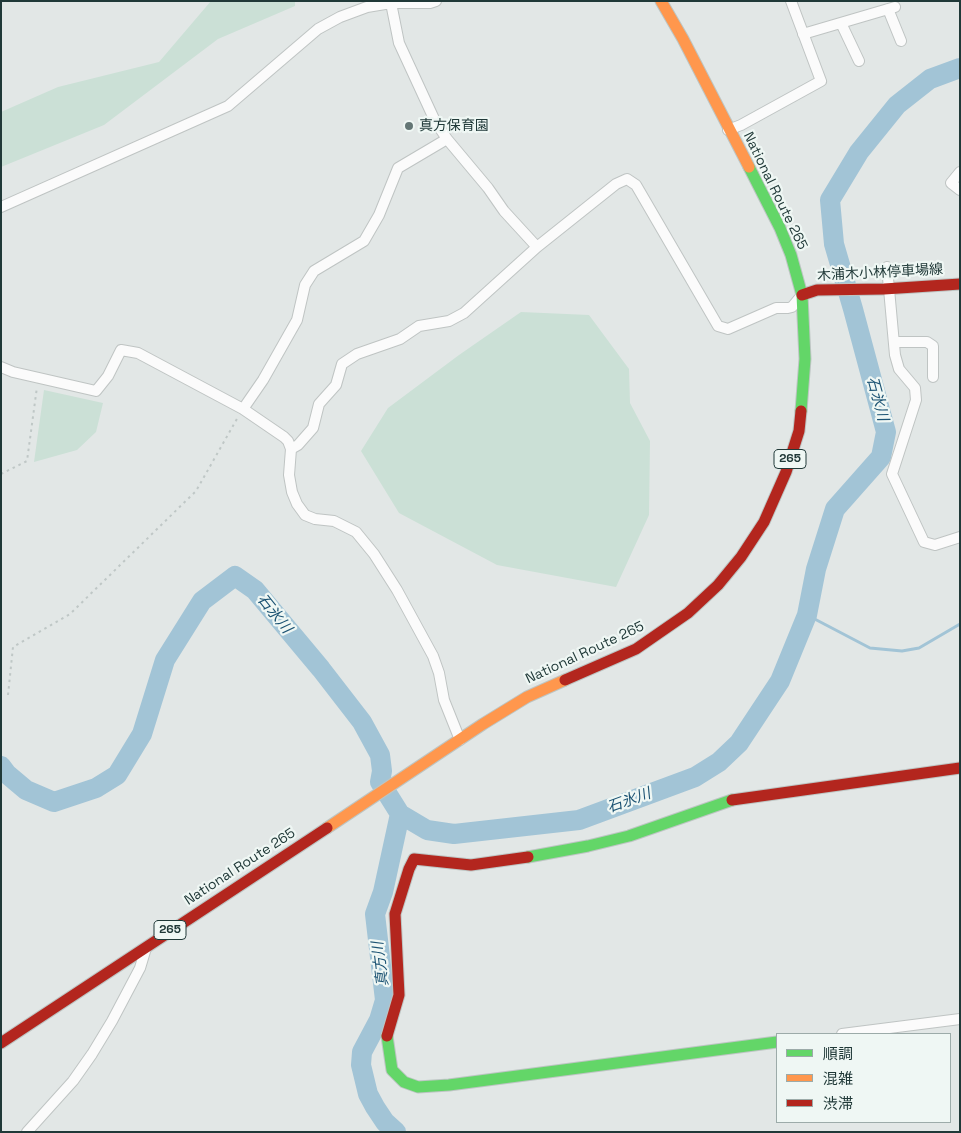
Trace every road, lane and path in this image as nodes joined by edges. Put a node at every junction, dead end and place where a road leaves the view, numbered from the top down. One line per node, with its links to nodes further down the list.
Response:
1 (436, 1): 4 (street)
2 (661, 1): 9 (main road, National Route 265 / 265)
3 (791, 1): 6 (street)
4 (391, 4): 10 (street); 13 (street)
5 (842, 23): 6 (street); 7 (street); 8 (street)
6 (803, 34): 9 (street)
7 (901, 41)
8 (859, 61)
9 (728, 130): 18 (main road, National Route 265 / 265)
10 (447, 139): 14 (street); 23 (street)
11 (960, 172): 12 (street)
12 (960, 190)
13 (1, 207)
14 (537, 247): 18 (street); 24 (street)
15 (887, 267): 17 (street)
16 (960, 284): 17 (main road, 木浦木小林停車場線)
17 (887, 289): 18 (main road, 木浦木小林停車場線); 19 (street)
18 (802, 295): 28 (main road, National Route 265 / 265)
19 (894, 342): 22 (street); 26 (street)
20 (1, 367): 21 (street)
21 (39, 378): 23 (street); 25 (path)
22 (933, 378)
23 (243, 409): 24 (street); 27 (path)
24 (291, 449): 28 (street)
25 (1, 474)
26 (960, 537)
27 (8, 695)
28 (460, 740): 30 (main road, National Route 265 / 265)
29 (960, 768): 33 (main road)
30 (146, 946): 34 (main road, National Route 265 / 265); 35 (street)
31 (960, 1019): 32 (street)
32 (850, 1033)
33 (776, 1042)
34 (1, 1043)
35 (27, 1132)

